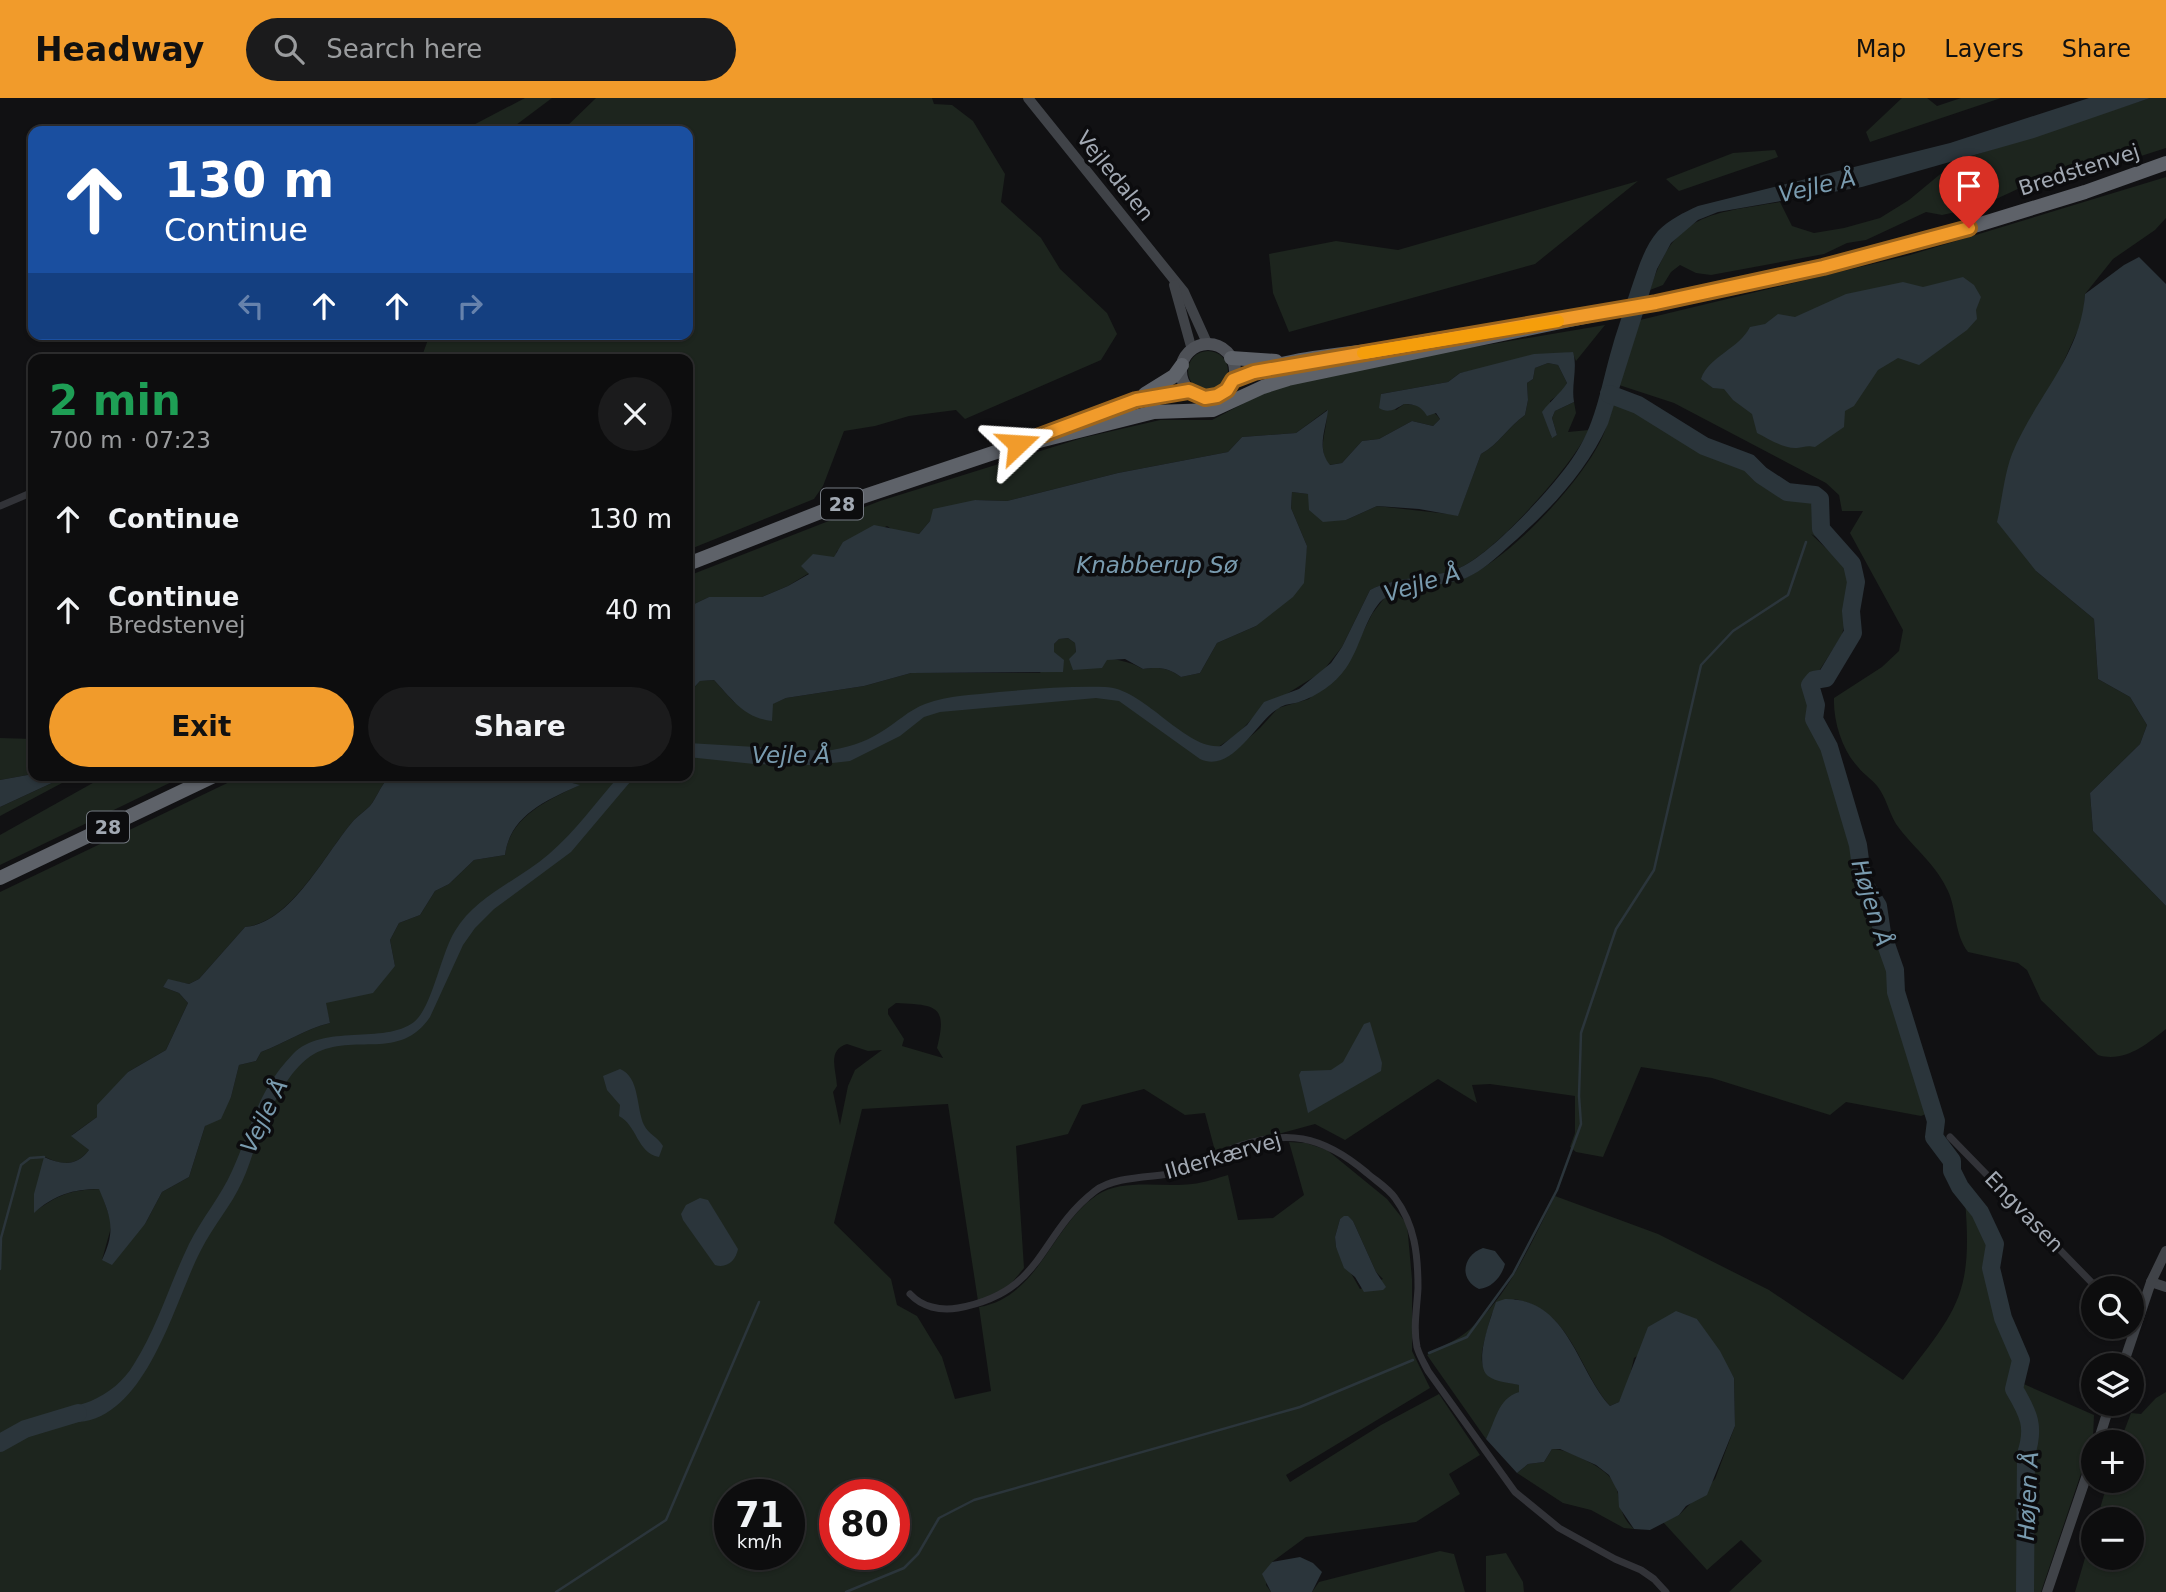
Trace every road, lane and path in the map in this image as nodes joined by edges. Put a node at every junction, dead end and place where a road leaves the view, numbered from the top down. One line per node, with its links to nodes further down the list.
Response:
1 (1028, 98): 3 (street, Vejledalen)
2 (2166, 163): 4 (highway, Bredstenvej / 28)
3 (1172, 279): 5 (street, Vejledalen); 6 (street, Vejledalen)
4 (1597, 314): 8 (highway, Bredstenvej / 28); 13 (highway, Bredstenvej / 28)
5 (1208, 345): 6 (main road); 7 (main road, 28)
6 (1192, 350): 9 (main road, 28)
7 (1231, 358): 8 (highway, Bredstenvej / 28); 10 (main road)
8 (1298, 362): 10 (highway, Bredstenvej / 28)
9 (1182, 365): 11 (main road); 12 (highway, Bredstenvej / 28)
10 (1233, 380): 11 (main road, 28)
11 (1189, 391): 12 (highway, Bredstenvej / 28)
12 (1136, 400): 13 (highway, Bredstenvej / 28)
13 (999, 451): 16 (highway, Bredstenvej / 28)
14 (28, 494): 15 (street)
15 (0, 506)
16 (693, 562)
17 (203, 781): 18 (highway, 28)
18 (0, 878)
19 (1950, 1137): 21 (street, Engvasen)
20 (2166, 1251): 22 (street)
21 (2085, 1276)
22 (2151, 1282): 23 (street); 25 (street)
23 (2166, 1287)
24 (910, 1294): 27 (street, Ilderkærvej)
25 (2144, 1298)
26 (2081, 1493): 28 (street)
27 (1666, 1592)
28 (2048, 1592)

